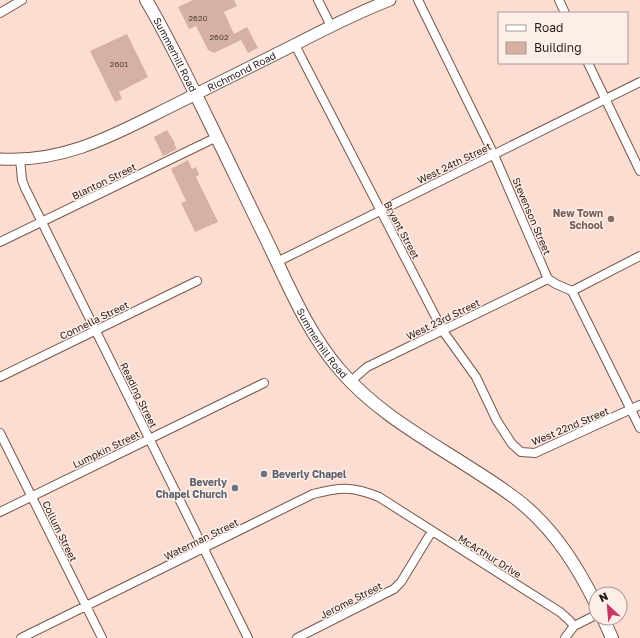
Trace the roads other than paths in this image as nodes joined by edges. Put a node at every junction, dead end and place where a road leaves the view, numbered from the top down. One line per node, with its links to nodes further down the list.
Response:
1 (22, 0): 8 (street)
2 (146, 0): 13 (main road, Summerhill Road)
3 (318, 0): 9 (street)
4 (390, 0): 9 (street, Richmond Road)
5 (418, 0): 16 (street, Stevenson Street)
6 (559, 0): 7 (street)
7 (565, 12)
8 (0, 13)
9 (331, 26): 10 (street, Richmond Road)
10 (295, 45): 13 (street, Richmond Road); 20 (street, Bryant Street)
11 (588, 64): 14 (street)
12 (640, 82): 14 (street, West 24th Street)
13 (196, 94): 15 (main road, Summerhill Road); 18 (street, Richmond Road)
14 (605, 100): 16 (street, West 24th Street); 19 (street)
15 (217, 137): 21 (street, Blanton Street); 24 (main road, Summerhill Road)
16 (494, 154): 20 (street, West 24th Street); 25 (street, Stevenson Street)
17 (0, 158): 18 (street, Richmond Road)
18 (20, 159): 21 (street, Reading Street)
19 (640, 171)
20 (380, 211): 24 (street, West 24th Street); 29 (street, Bryant Street)
21 (41, 222): 22 (street, Blanton Street); 28 (street, Reading Street)
22 (0, 242)
23 (640, 256): 27 (street)
24 (278, 262): 31 (main road, Summerhill Road)
25 (548, 279): 27 (street); 29 (street, West 23rd Street)
26 (197, 280): 28 (street, Connella Street)
27 (572, 291): 34 (street)
28 (96, 330): 30 (street, Connella Street); 38 (street, Reading Street)
29 (443, 331): 31 (street, West 23rd Street); 35 (street, Bryant Street)
30 (0, 377)
31 (350, 382): 44 (main road, Summerhill Road)
32 (264, 383): 38 (street, Lumpkin Street)
33 (640, 406): 34 (street, West 22nd Street)
34 (631, 410): 35 (street, West 22nd Street); 36 (street)
35 (497, 421)
36 (640, 428)
37 (0, 433): 39 (street, Collum Street)
38 (150, 439): 39 (street, Lumpkin Street); 43 (street, Reading Street)
39 (32, 497): 41 (street, Lumpkin Street); 45 (street, Collum Street)
40 (394, 506): 42 (street, McArthur Drive); 43 (street, Waterman Street)
41 (0, 512)
42 (432, 531): 47 (street, McArthur Drive); 52 (street, Jerome Street)
43 (203, 549): 45 (street, Waterman Street); 51 (street, Reading Street)
44 (588, 588)
45 (86, 605): 49 (street, Waterman Street); 50 (street, Collum Street)
46 (588, 619): 47 (street)
47 (574, 626): 53 (street)
48 (607, 626): 54 (main road)
49 (21, 638)
50 (102, 638)
51 (248, 638)
52 (297, 638)
53 (565, 638)
54 (612, 638)

